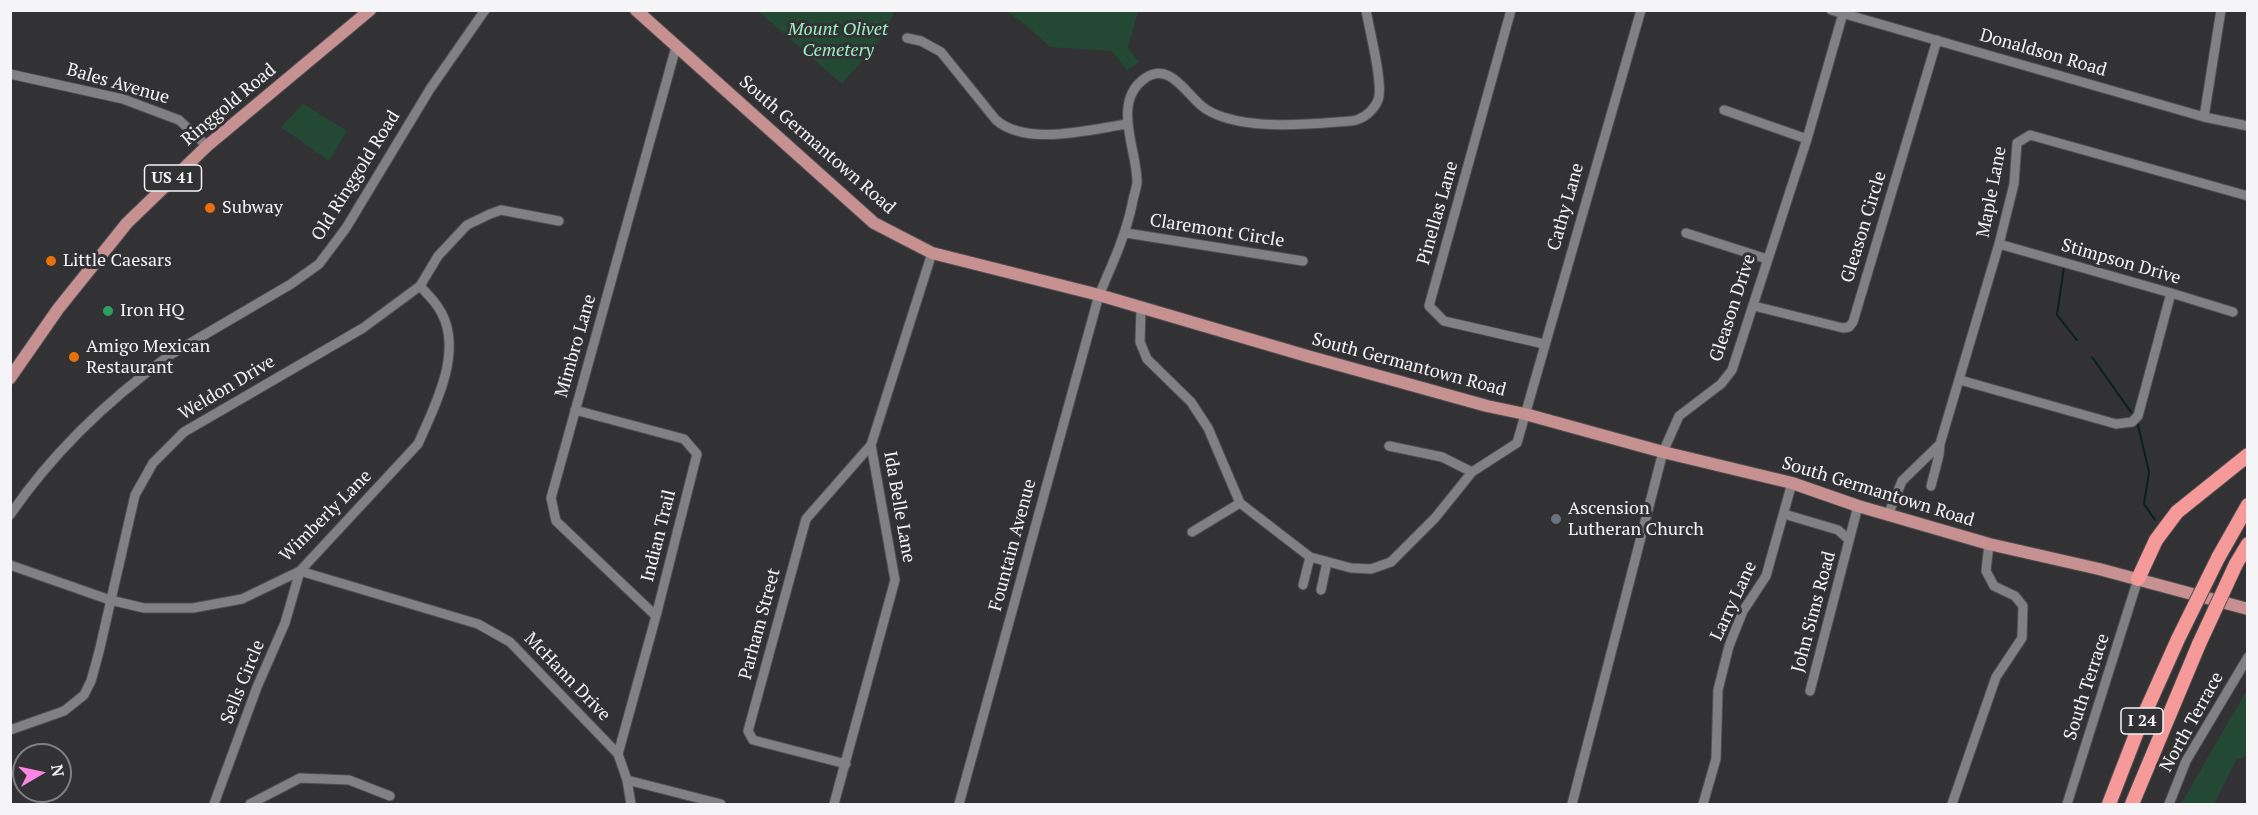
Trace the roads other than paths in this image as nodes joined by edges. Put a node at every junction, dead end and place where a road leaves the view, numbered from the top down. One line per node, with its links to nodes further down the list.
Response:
1 (370, 10): 19 (main road, Ringgold Road / US 41)
2 (485, 10): 51 (street, Old Ringgold Road)
3 (636, 10): 12 (main road, South Germantown Road)
4 (1365, 10): 16 (street)
5 (1511, 10): 34 (street, Pinellas Lane)
6 (1641, 10): 34 (street, Cathy Lane)
7 (1831, 10): 9 (street, Donaldson Road)
8 (2221, 10): 15 (street)
9 (1844, 12): 11 (street, Donaldson Road); 18 (street, Gleason Drive)
10 (908, 38): 16 (street)
11 (1937, 40): 15 (street, Donaldson Road); 31 (street, Gleason Circle)
12 (676, 46): 25 (main road, South Germantown Road); 37 (street, Mimbro Lane)
13 (10, 74): 19 (street, Bales Avenue)
14 (1724, 110): 18 (street)
15 (2204, 117): 17 (street, Donaldson Road)
16 (1127, 124): 22 (street, Fountain Avenue)
17 (2247, 126)
18 (1807, 138): 26 (street, Gleason Drive)
19 (207, 146): 35 (main road, Ringgold Road / US 41)
20 (2247, 196): 24 (street, Maple Lane)
21 (560, 221): 28 (street, Weldon Drive)
22 (1126, 233): 27 (street, Claremont Circle); 30 (street, Fountain Avenue)
23 (1686, 233): 26 (street)
24 (1999, 244): 29 (street, Stimpson Drive); 36 (street, Maple Lane)
25 (932, 253): 30 (main road, South Germantown Road); 40 (street, Ida Belle Lane)
26 (1767, 259): 31 (street, Gleason Drive)
27 (1303, 261)
28 (420, 286): 60 (street, Wimberly Lane); 64 (street, Weldon Drive)
29 (2171, 293): 33 (street, Stimpson Drive); 36 (street)
30 (1099, 295): 32 (main road, South Germantown Road); 79 (street, Fountain Avenue)
31 (1754, 306): 42 (street, Gleason Drive)
32 (1141, 307): 38 (main road, South Germantown Road); 47 (street)
33 (2233, 312)
34 (1544, 344): 38 (street, Cathy Lane)
35 (10, 378)
36 (1960, 380): 39 (street, Maple Lane)
37 (575, 410): 66 (street, Mimbro Lane); 66 (street, Indian Trail)
38 (1525, 414): 42 (main road, South Germantown Road); 44 (street, Cathy Lane)
39 (1940, 444): 46 (street, Maple Lane); 52 (street, Maple Lane)
40 (871, 445): 71 (street, Ida Belle Lane); 71 (street, Parham Street)
41 (1389, 446): 44 (street)
42 (1663, 452): 45 (main road, South Germantown Road); 80 (street, Gleason Drive)
43 (2247, 455): 61 (highway)
44 (1472, 472): 58 (street, Cathy Lane)
45 (1792, 483): 49 (main road, South Germantown Road); 50 (street, Larry Lane)
46 (1931, 486)
47 (1240, 503): 53 (street); 57 (street)
48 (2247, 505): 84 (highway, I 24, bridge)
49 (1858, 506): 52 (main road, South Germantown Road); 54 (street, John Sims Road)
50 (1784, 513): 54 (street, John Sims Road); 81 (street, Larry Lane)
51 (10, 515)
52 (1888, 515): 55 (main road, South Germantown Road)
53 (1192, 532)
54 (1850, 540): 68 (street, John Sims Road)
55 (1989, 544): 61 (main road, South Germantown Road); 82 (street)
56 (2247, 544): 85 (highway, I 24, bridge)
57 (1310, 557): 58 (street, Cathy Lane); 62 (street)
58 (1327, 562): 63 (street)
59 (10, 565): 64 (street, Wimberly Lane)
60 (300, 572): 64 (street, Wimberly Lane); 70 (street, McHann Drive); 74 (street, Sells Circle)
61 (2138, 579): 65 (main road, South Germantown Road); 83 (street, South Terrace)
62 (1303, 585)
63 (1321, 590)
64 (110, 600): 69 (street, Weldon Drive)
65 (2247, 609)
66 (656, 616): 70 (street, Indian Trail)
67 (2247, 657): 86 (street, North Terrace)
68 (1810, 691)
69 (10, 730)
70 (618, 754): 72 (street, McHann Drive)
71 (846, 764): 78 (street, Ida Belle Lane)
72 (627, 780): 76 (street); 77 (street)
73 (390, 795): 75 (street)
74 (214, 804)
75 (250, 804)
76 (631, 804)
77 (721, 804)
78 (834, 804)
79 (959, 804)
80 (1572, 804)
81 (1703, 804)
82 (1952, 804)
83 (2067, 804)
84 (2109, 804)
85 (2132, 804)
86 (2169, 804)

